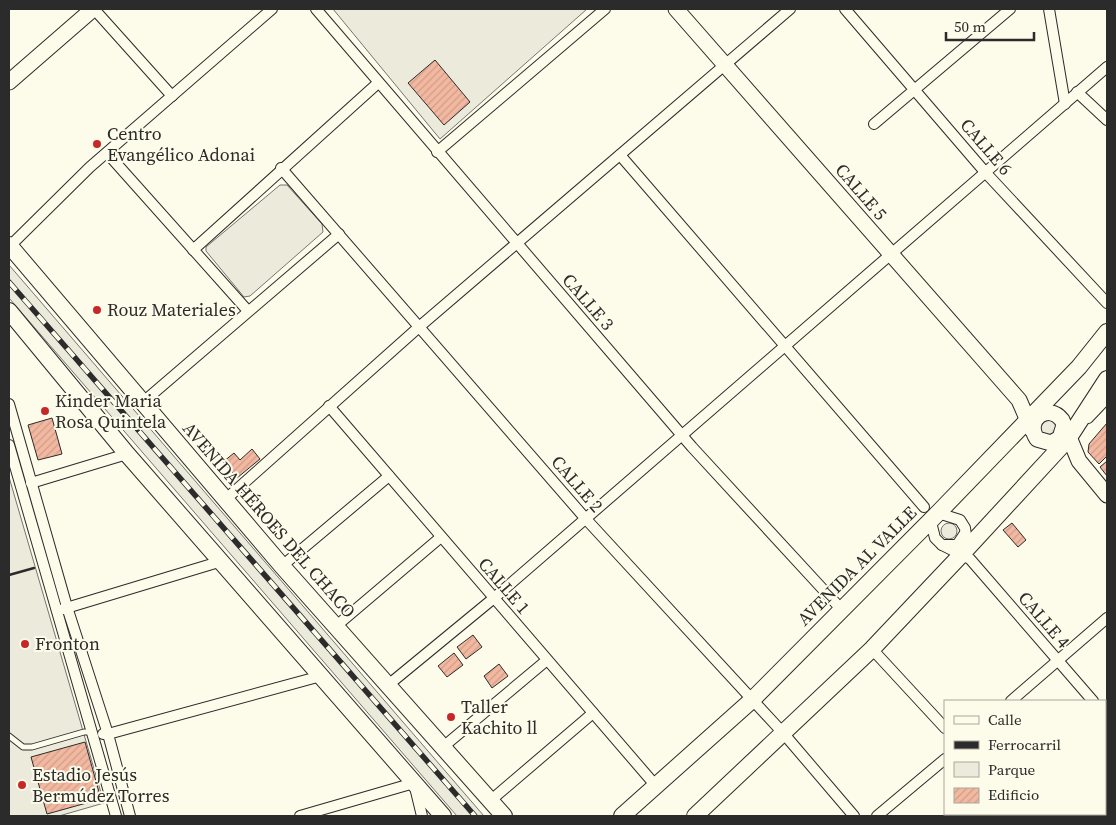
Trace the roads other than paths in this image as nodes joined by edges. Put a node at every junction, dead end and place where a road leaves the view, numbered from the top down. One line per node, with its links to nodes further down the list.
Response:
1 (94, 9): 12 (main road); 16 (street)
2 (272, 9): 16 (street)
3 (316, 9): 13 (street, CALLE 3)
4 (606, 9): 20 (street)
5 (676, 9): 10 (main road, CALLE 5)
6 (790, 9): 10 (street)
7 (845, 9): 14 (street, CALLE 6)
8 (1010, 9): 14 (street)
9 (1049, 9): 17 (street)
10 (725, 65): 22 (street); 29 (main road, CALLE 5)
11 (1107, 67): 15 (street)
12 (9, 82)
13 (378, 83): 20 (street, CALLE 3); 23 (street)
14 (914, 89): 19 (street); 24 (street, CALLE 6)
15 (1077, 92): 17 (street); 18 (street)
16 (172, 96): 21 (street)
17 (1065, 104): 24 (street)
18 (1107, 120)
19 (874, 124)
20 (437, 152): 26 (street, CALLE 3)
21 (107, 153): 27 (street); 28 (street)
22 (620, 155): 26 (street); 35 (street)
23 (282, 168): 25 (street, CALLE 2); 28 (street)
24 (985, 172): 29 (street); 30 (street, CALLE 6)
25 (339, 234): 32 (street); 33 (street, CALLE 2)
26 (516, 244): 33 (street); 42 (street, CALLE 3)
27 (9, 246): 38 (main road, AVENIDA HÉROES DEL CHACO)
28 (192, 250): 32 (street)
29 (891, 254): 35 (street); 41 (main road, CALLE 5)
30 (1107, 303)
31 (9, 311): 45 (main road)
32 (248, 311): 38 (street)
33 (419, 327): 40 (street); 51 (street, CALLE 2)
34 (1107, 332): 41 (main road, AVENIDA AL VALLE)
35 (783, 345): 42 (street); 50 (street)
36 (1107, 379): 43 (main road)
37 (1107, 398): 43 (street)
38 (142, 403): 49 (main road, AVENIDA HÉROES DEL CHACO)
39 (9, 404): 47 (street)
40 (329, 406): 46 (street, CALLE 1); 49 (street)
41 (1037, 422): 43 (main road); 43 (main road); 43 (main road); 50 (main road, AVENIDA AL VALLE)
42 (681, 435): 51 (street); 59 (street, CALLE 3)
43 (1063, 438): 48 (main road); 54 (main road)
44 (9, 445): 60 (street)
45 (127, 454): 47 (street); 55 (main road)
46 (389, 476): 52 (street, CALLE 1); 56 (street)
47 (31, 483): 58 (street)
48 (1107, 495)
49 (226, 499): 56 (main road, AVENIDA HÉROES DEL CHACO)
50 (935, 517): 53 (street); 54 (street); 59 (main road, AVENIDA AL VALLE)
51 (585, 518): 57 (street); 68 (street, CALLE 2)
52 (441, 537): 57 (street, CALLE 1); 62 (street)
53 (942, 546): 54 (street, CALLE 4); 54 (street)
54 (966, 549): 63 (main road); 65 (street, CALLE 4)
55 (222, 561): 58 (street); 66 (main road)
56 (282, 566): 62 (main road, AVENIDA HÉROES DEL CHACO)
57 (494, 598): 64 (street, CALLE 1); 67 (street)
58 (67, 607): 60 (street); 74 (street)
59 (842, 610): 68 (main road, AVENIDA AL VALLE)
60 (55, 612): 73 (street)
61 (1107, 618): 65 (street)
62 (335, 627): 67 (main road, AVENIDA HÉROES DEL CHACO)
63 (872, 649): 72 (street); 75 (main road)
64 (547, 660): 71 (street, CALLE 1); 77 (street)
65 (1057, 660): 69 (street); 70 (street, CALLE 4)
66 (321, 676): 74 (street); 79 (main road)
67 (387, 686): 77 (main road, AVENIDA HÉROES DEL CHACO)
68 (752, 700): 75 (street, CALLE 2); 80 (main road, AVENIDA AL VALLE)
69 (1011, 700)
70 (1092, 700)
71 (593, 714): 80 (street, CALLE 1); 81 (street)
72 (944, 727)
73 (92, 732): 74 (street); 76 (lane); 83 (street)
74 (108, 734): 84 (street)
75 (784, 734): 82 (street, CALLE 2); 90 (main road)
76 (9, 736)
77 (443, 747): 81 (main road, AVENIDA HÉROES DEL CHACO)
78 (944, 760): 91 (street)
79 (414, 783): 85 (street); 86 (street); 87 (main road)
80 (656, 786): 89 (main road, AVENIDA AL VALLE)
81 (490, 801): 88 (main road, AVENIDA HÉROES DEL CHACO)
82 (850, 815)
83 (116, 816)
84 (130, 816)
85 (300, 816)
86 (422, 816)
87 (443, 816)
88 (504, 816)
89 (622, 816)
90 (695, 816)
91 (877, 816)

